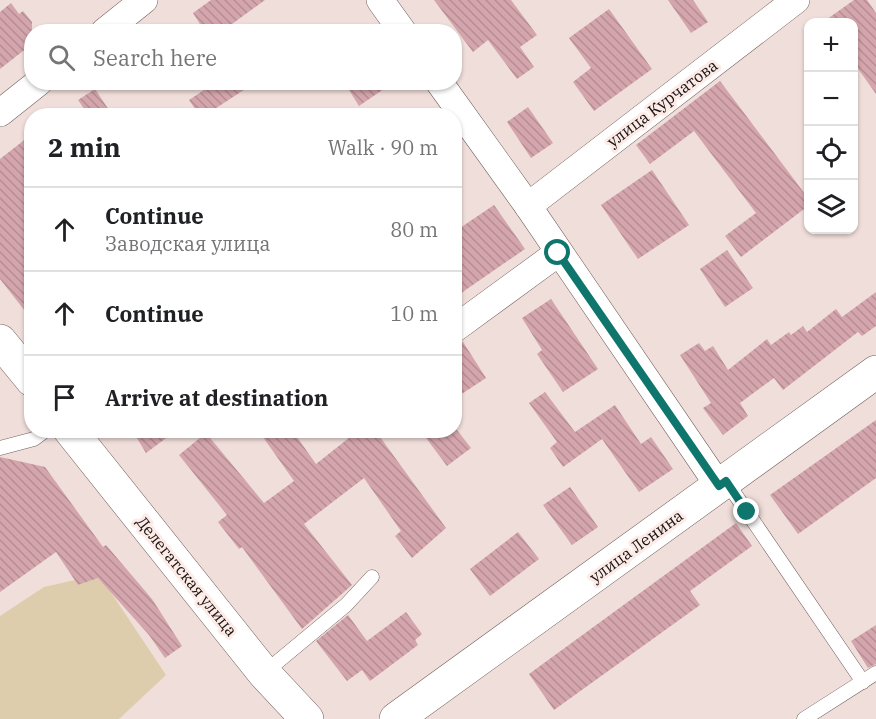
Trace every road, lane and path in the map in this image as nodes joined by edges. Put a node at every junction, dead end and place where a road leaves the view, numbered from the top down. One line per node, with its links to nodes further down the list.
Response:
1 (144, 0): 4 (street)
2 (380, 0): 5 (street)
3 (796, 0): 9 (street, улица Курчатова)
4 (114, 24)
5 (397, 24)
6 (29, 90): 7 (street)
7 (0, 113)
8 (462, 125): 9 (street)
9 (528, 206): 10 (street)
10 (558, 253): 11 (street); 18 (street)
11 (462, 323)
12 (0, 341): 13 (street)
13 (24, 370)
14 (876, 372): 18 (street, улица Ленина)
15 (35, 438): 17 (lane)
16 (76, 438): 20 (street, Делегатская улица)
17 (0, 448)
18 (722, 483): 22 (lane); 24 (street, улица Ленина)
19 (372, 577): 20 (lane)
20 (264, 673): 23 (street, Делегатская улица)
21 (876, 673): 22 (lane)
22 (863, 682): 25 (lane)
23 (307, 719)
24 (396, 719)
25 (804, 719)

